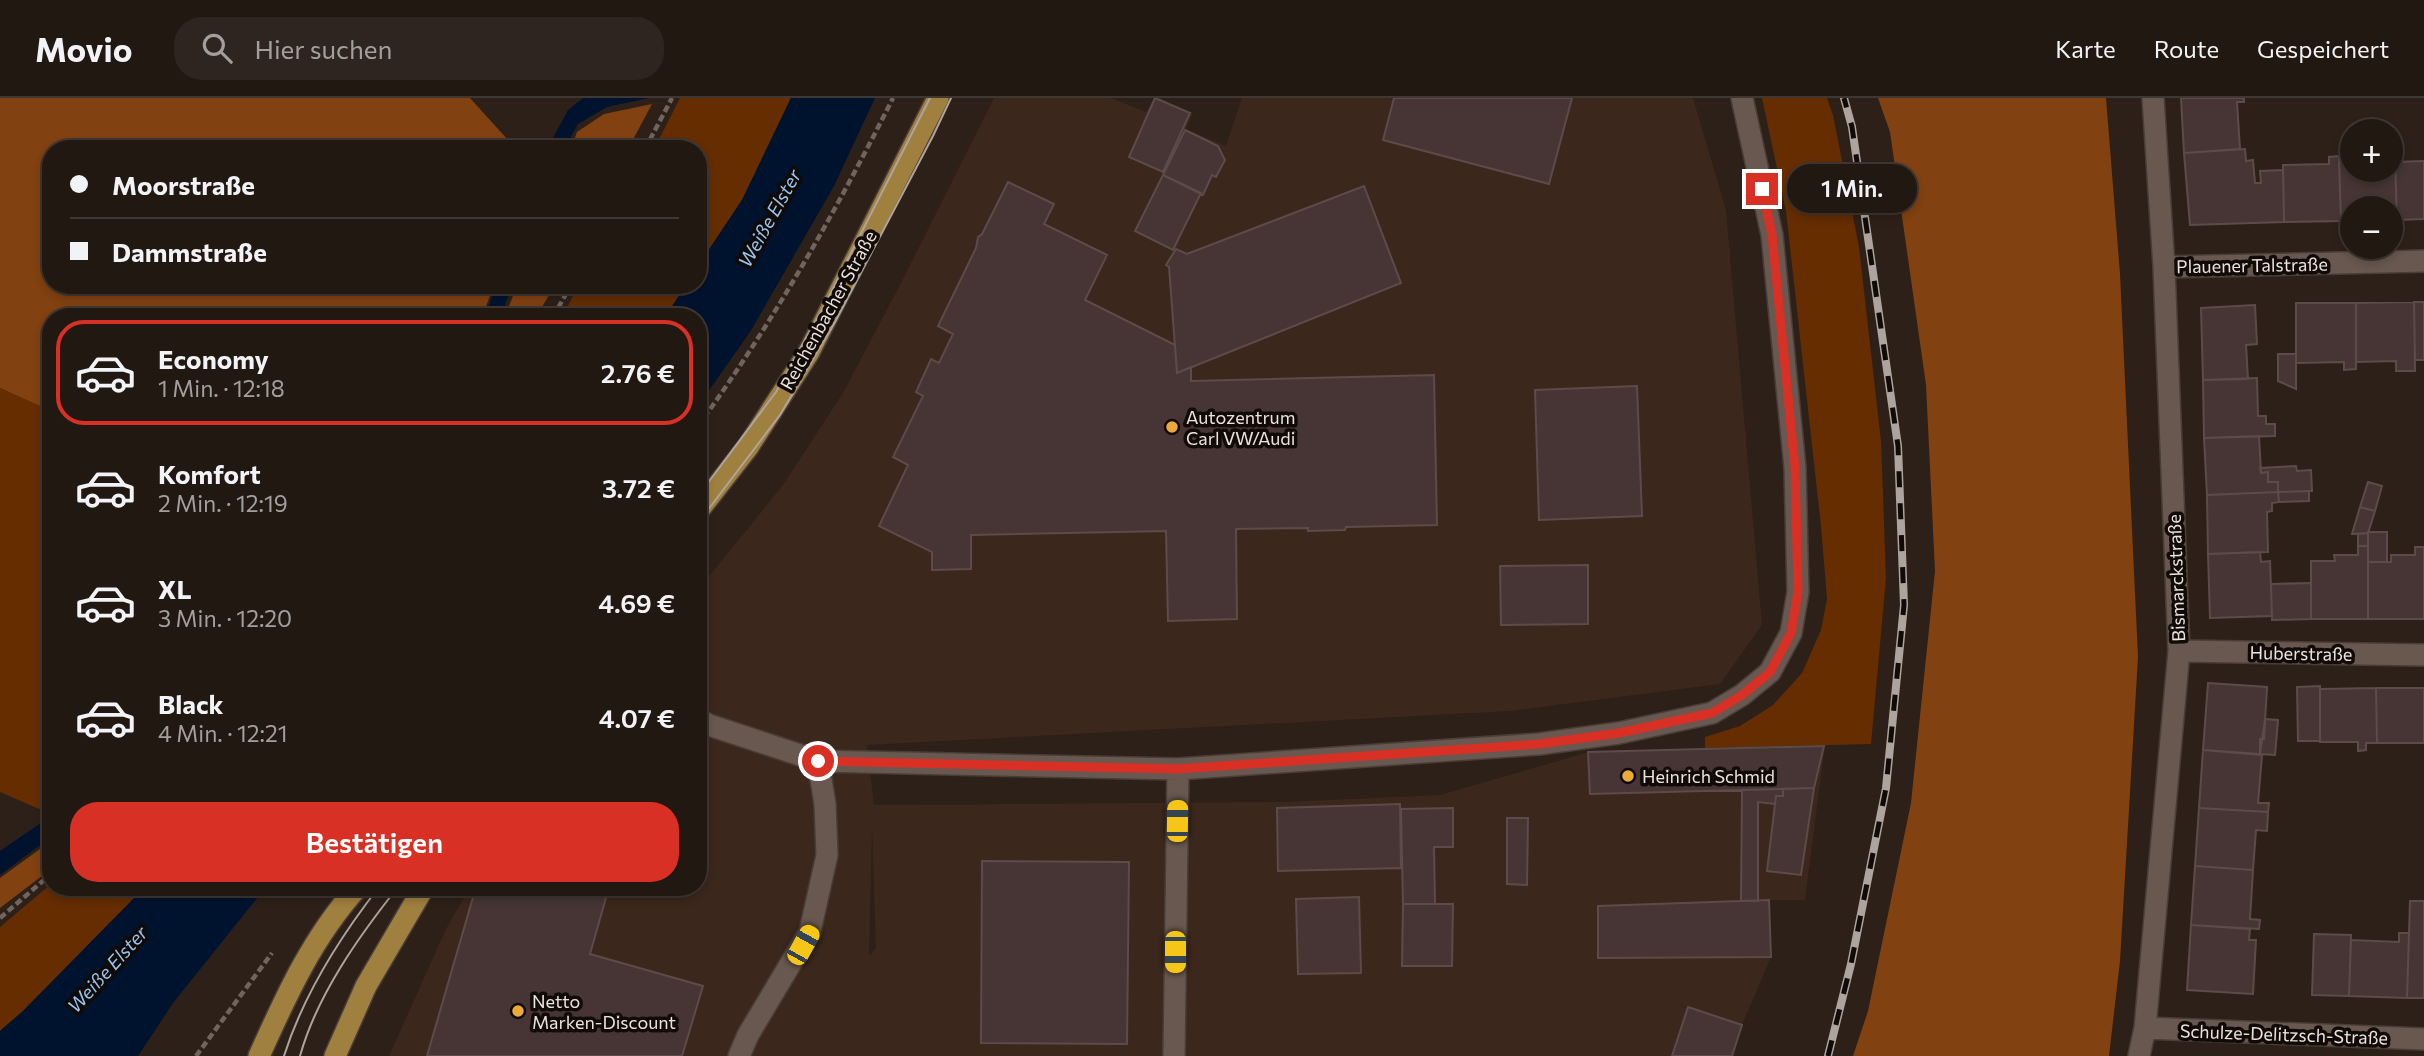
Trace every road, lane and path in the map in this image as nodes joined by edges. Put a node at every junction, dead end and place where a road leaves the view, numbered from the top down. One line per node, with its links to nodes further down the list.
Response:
1 (672, 98): 6 (path)
2 (893, 98): 9 (path)
3 (938, 98): 10 (main road, Reichenbacher Straße)
4 (1742, 98): 15 (street)
5 (2153, 98): 8 (street, Bismarckstraße)
6 (650, 140)
7 (2424, 261): 8 (street, Plauener Talstraße)
8 (2164, 267): 11 (street, Bismarckstraße)
9 (707, 412)
10 (707, 499)
11 (2179, 651): 12 (street, Huberstraße); 21 (street, Bismarckstraße)
12 (2424, 655)
13 (707, 724): 14 (street)
14 (818, 761): 15 (street); 26 (street)
15 (1178, 769): 27 (street)
16 (42, 882): 19 (path)
17 (350, 896): 24 (main road)
18 (419, 896): 25 (main road)
19 (0, 918)
20 (274, 951): 23 (path)
21 (2145, 1028): 22 (street, Schulze-Delitzsch-Straße); 28 (street, Bismarckstraße)
22 (2424, 1039)
23 (196, 1056)
24 (259, 1056)
25 (335, 1056)
26 (739, 1056)
27 (1174, 1056)
28 (2139, 1056)

